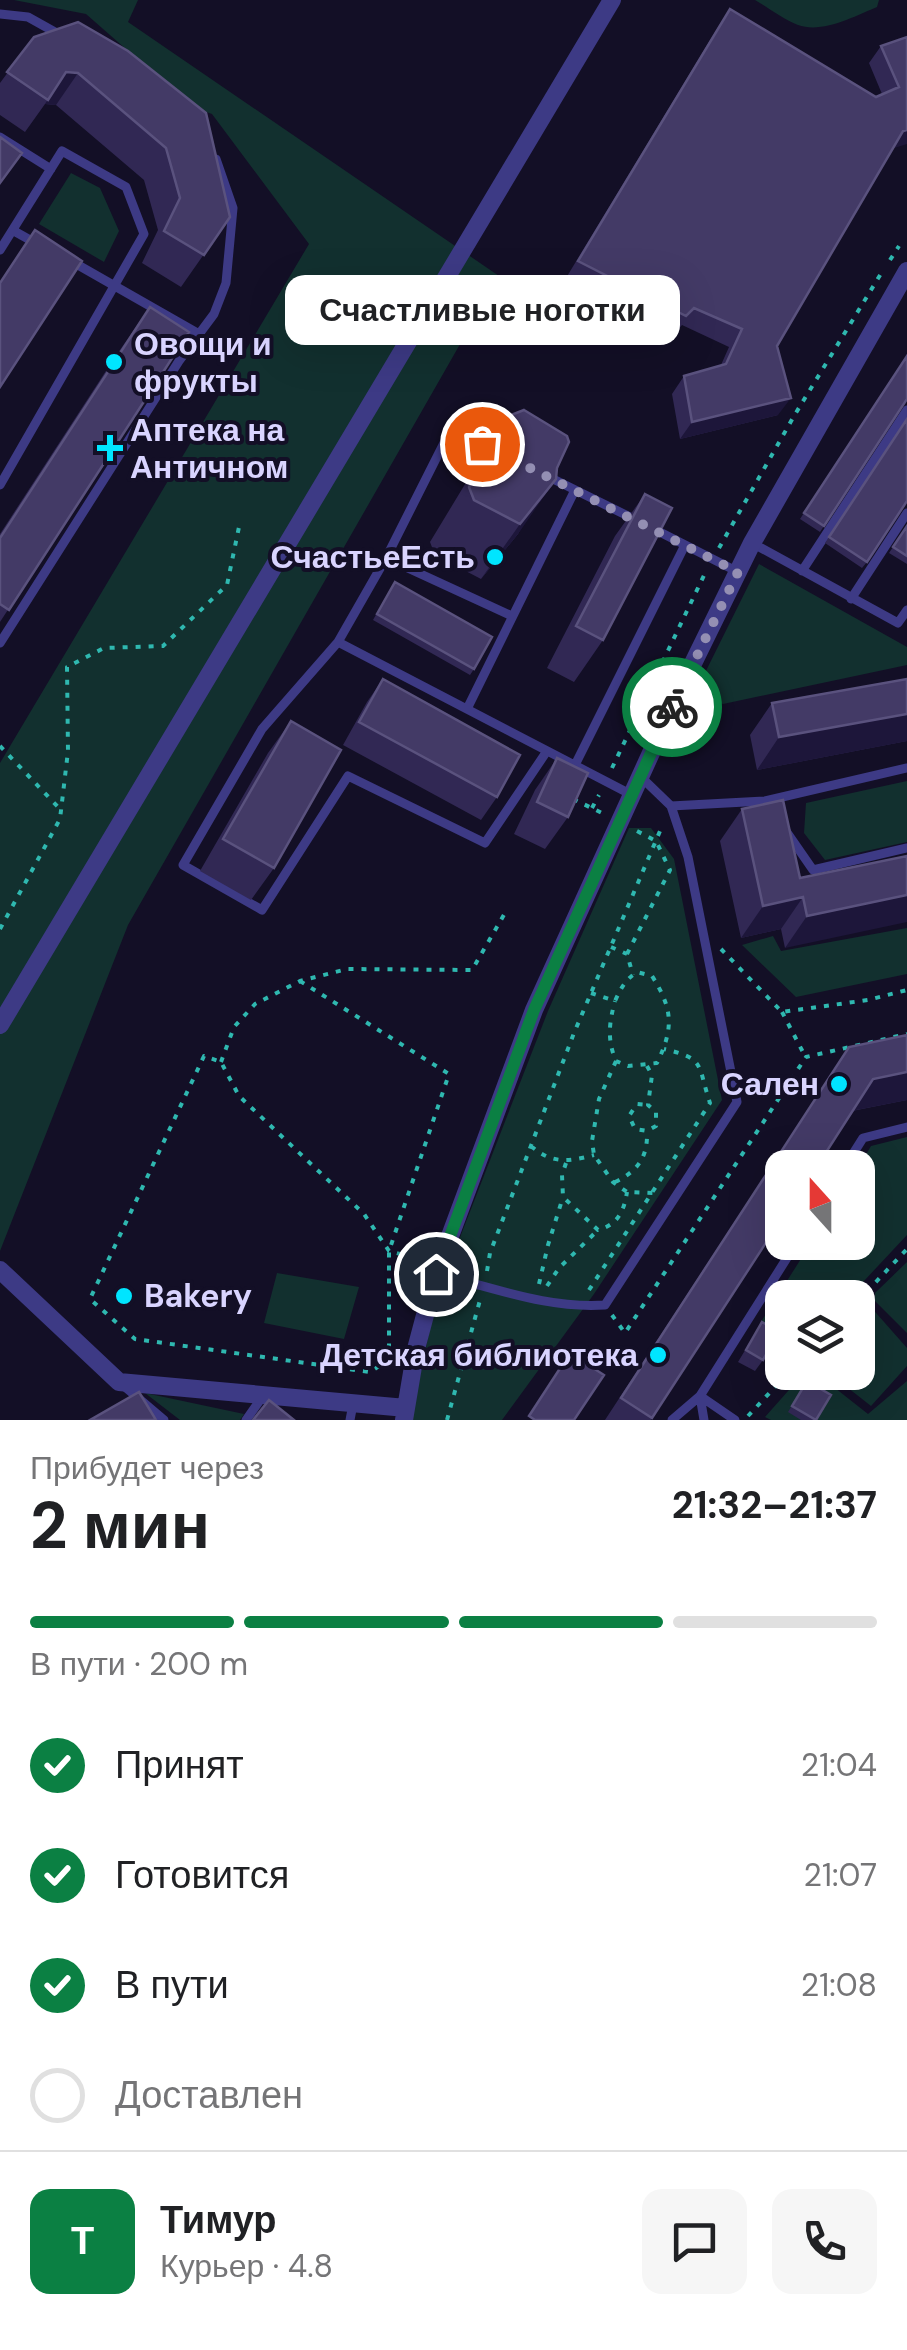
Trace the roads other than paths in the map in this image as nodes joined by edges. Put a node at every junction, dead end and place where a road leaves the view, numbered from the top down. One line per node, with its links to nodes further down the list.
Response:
1 (612, 0): 39 (street)
2 (0, 14): 3 (lane)
3 (69, 40)
4 (0, 137): 6 (lane)
5 (212, 148): 13 (lane)
6 (51, 169): 7 (lane); 12 (lane)
7 (14, 231): 8 (lane); 9 (lane)
8 (48, 249)
9 (0, 250)
10 (65, 258): 12 (lane)
11 (907, 271): 20 (street)
12 (116, 286): 13 (lane); 17 (lane)
13 (199, 334): 29 (lane)
14 (907, 410): 23 (lane)
15 (504, 455): 22 (lane)
16 (539, 472): 18 (lane)
17 (0, 485)
18 (574, 490): 21 (lane); 27 (lane)
19 (907, 513): 25 (lane)
20 (752, 543): 23 (lane); 24 (street)
21 (685, 545): 24 (lane); 32 (lane)
22 (386, 558): 27 (lane); 28 (lane)
23 (802, 571): 25 (lane)
24 (738, 572): 34 (street)
25 (851, 598): 26 (lane)
26 (907, 610)
27 (512, 616): 30 (lane)
28 (338, 642): 30 (lane); 31 (lane)
29 (0, 643)
30 (466, 709): 31 (lane)
31 (547, 751): 32 (lane)
32 (575, 765): 35 (lane)
33 (907, 768): 36 (lane)
34 (641, 777): 35 (street); 37 (lane)
35 (632, 796): 43 (street)
36 (765, 800): 37 (lane); 38 (lane)
37 (670, 806): 43 (lane)
38 (907, 848)
39 (0, 1025)
40 (907, 1127): 41 (lane)
41 (855, 1150)
42 (785, 1260): 47 (lane)
43 (437, 1269): 49 (street)
44 (0, 1270): 45 (street)
45 (118, 1382): 46 (street); 50 (lane)
46 (264, 1396): 48 (street); 51 (lane)
47 (700, 1396): 52 (lane); 53 (lane); 54 (lane)
48 (351, 1412): 49 (street)
49 (405, 1414)
50 (164, 1420)
51 (246, 1420)
52 (672, 1420)
53 (704, 1420)
54 (735, 1420)

